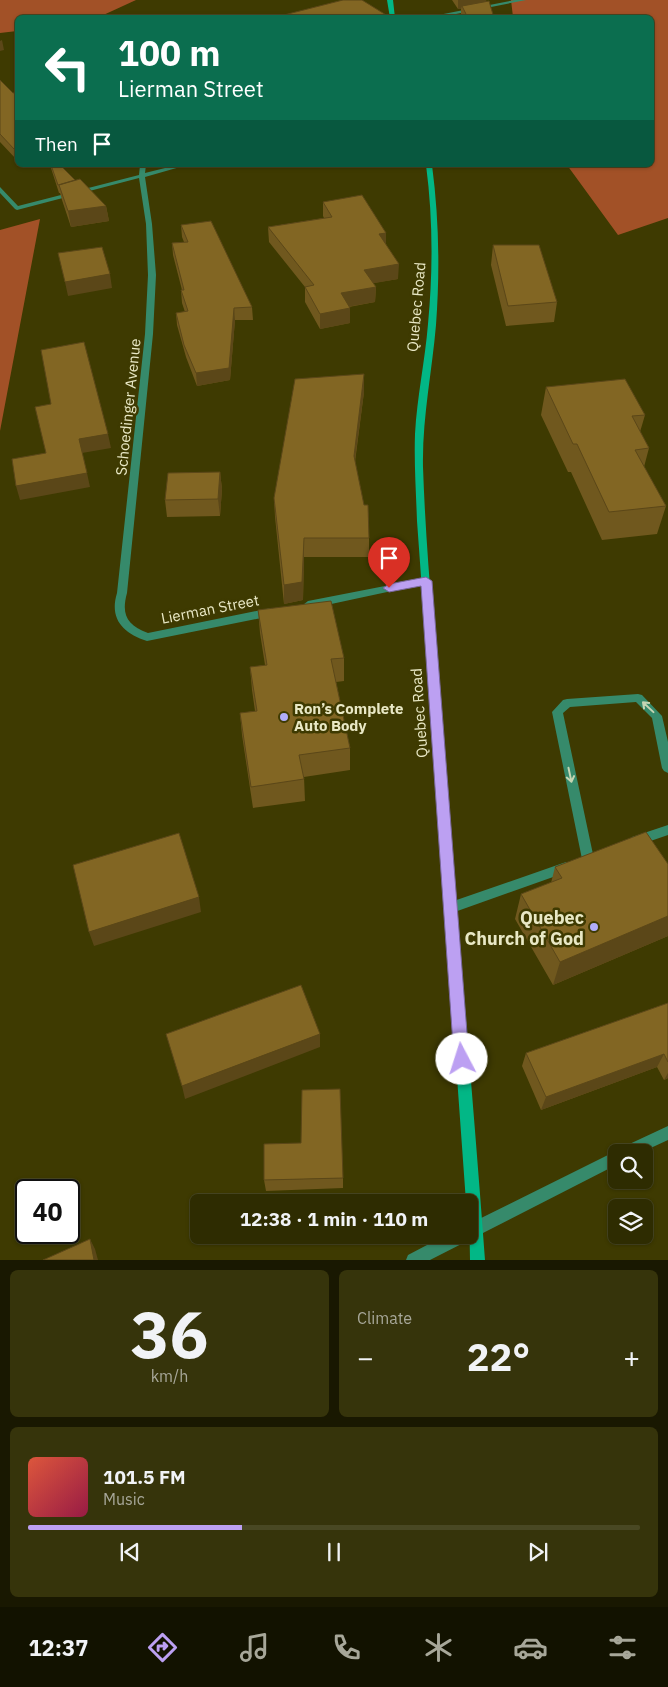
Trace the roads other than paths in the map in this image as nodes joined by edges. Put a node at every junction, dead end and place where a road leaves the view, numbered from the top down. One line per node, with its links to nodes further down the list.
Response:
1 (390, 0): 3 (street)
2 (523, 0): 4 (street)
3 (392, 15)
4 (441, 15)
5 (143, 167): 8 (street, Schoedinger Avenue)
6 (176, 167): 8 (street)
7 (429, 167): 10 (street, Quebec Road)
8 (142, 176): 9 (street); 13 (street, Schoedinger Avenue)
9 (0, 189)
10 (426, 581): 11 (street); 17 (street, Quebec Road)
11 (301, 606)
12 (282, 610): 13 (street, Lierman Street)
13 (147, 637)
14 (668, 768): 17 (street, one-way to 17)
15 (668, 830): 16 (street)
16 (624, 846)
17 (449, 908): 21 (street, Quebec Road)
18 (668, 1133): 19 (street)
19 (645, 1144)
20 (608, 1162): 22 (street)
21 (469, 1194)
22 (478, 1227)
23 (444, 1244): 25 (street)
24 (475, 1244): 26 (street, Quebec Road)
25 (412, 1260)
26 (478, 1260)

